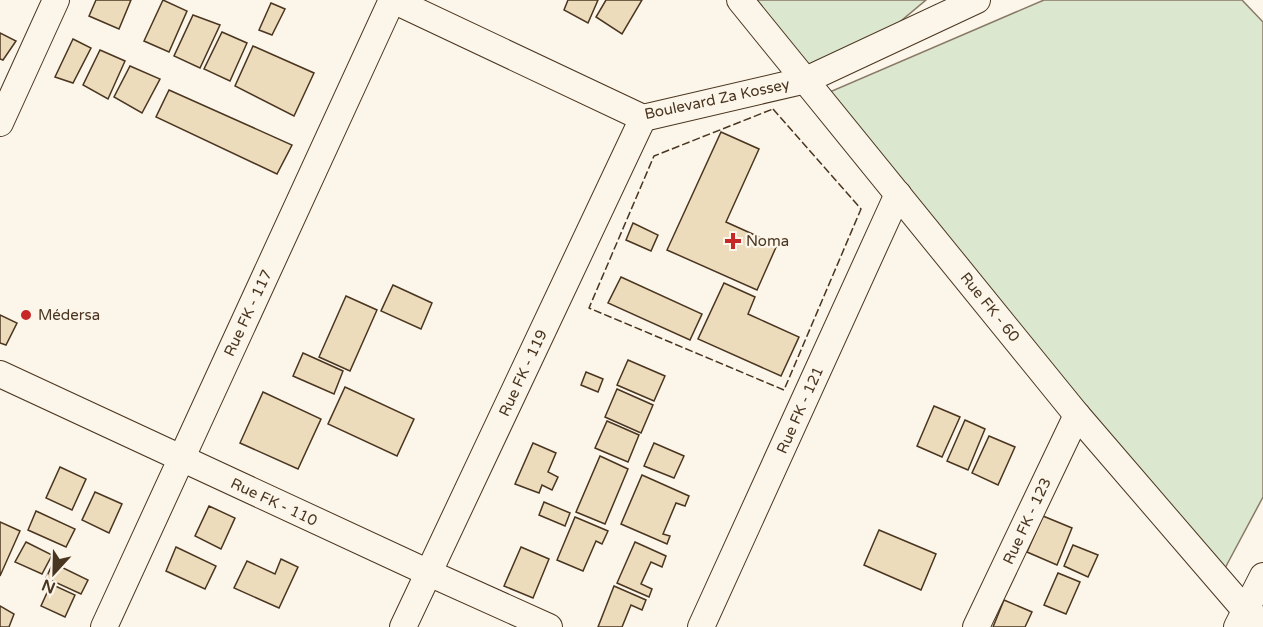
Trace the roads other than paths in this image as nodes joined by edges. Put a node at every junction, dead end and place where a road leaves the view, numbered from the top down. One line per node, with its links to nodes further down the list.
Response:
1 (56, 0): 7 (street)
2 (393, 0): 6 (street, Boulevard Za Kossey); 11 (street, Rue FK - 117)
3 (740, 0): 5 (street, Rue FK - 60)
4 (977, 0): 5 (street, Boulevard Za Kossey)
5 (806, 80): 6 (street, Boulevard Za Kossey); 8 (street, Rue FK - 60)
6 (643, 118): 12 (street, Rue FK - 119)
7 (0, 123)
8 (898, 194): 10 (street, Rue FK - 60); 18 (street, Rue FK - 121)
9 (0, 374): 11 (street, Rue FK - 110)
10 (1077, 415): 14 (street, Rue FK - 60); 19 (street, Rue FK - 123)
11 (181, 459): 12 (street, Rue FK - 110); 15 (street, Rue FK - 117)
12 (429, 573): 16 (street, Rue FK - 119); 17 (street, Rue FK - 110)
13 (1263, 576): 14 (street)
14 (1249, 620)
15 (104, 627)
16 (403, 627)
17 (549, 627)
18 (701, 627)
19 (976, 627)

